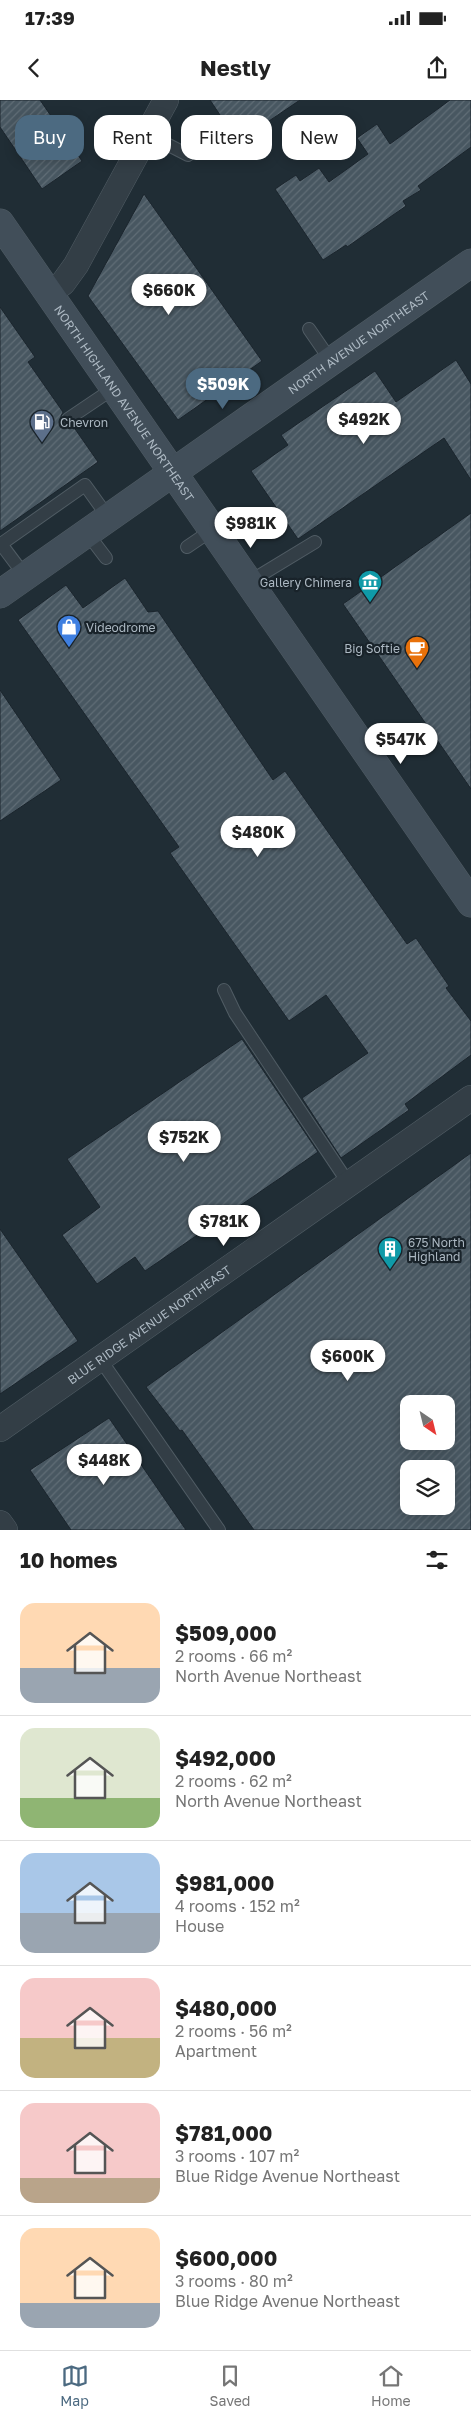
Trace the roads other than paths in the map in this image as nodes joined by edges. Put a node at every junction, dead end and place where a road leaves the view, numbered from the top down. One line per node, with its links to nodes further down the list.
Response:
1 (166, 100): 2 (street)
2 (158, 115)
3 (133, 160): 6 (street)
4 (0, 223): 6 (main road, NORTH HIGHLAND AVENUE NORTHEAST)
5 (471, 263): 8 (main road, NORTH AVENUE NORTHEAST)
6 (48, 294): 9 (main road, NORTH HIGHLAND AVENUE NORTHEAST)
7 (309, 329): 8 (lane)
8 (330, 361): 11 (main road, NORTH AVENUE NORTHEAST)
9 (114, 388): 10 (lane); 11 (main road, NORTH HIGHLAND AVENUE NORTHEAST)
10 (68, 419)
11 (172, 472): 12 (main road, NORTH AVENUE NORTHEAST); 13 (main road, NORTH HIGHLAND AVENUE NORTHEAST)
12 (97, 525): 15 (lane); 17 (lane); 18 (main road, NORTH AVENUE NORTHEAST)
13 (212, 530): 16 (lane); 19 (main road, NORTH HIGHLAND AVENUE NORTHEAST)
14 (314, 542): 19 (lane)
15 (1, 544): 18 (lane)
16 (187, 548)
17 (106, 558)
18 (25, 576): 20 (main road, NORTH AVENUE NORTHEAST)
19 (249, 582): 21 (main road, NORTH HIGHLAND AVENUE NORTHEAST)
20 (0, 594)
21 (470, 901)
22 (224, 990): 24 (lane)
23 (471, 1098): 24 (street, BLUE RIDGE AVENUE NORTHEAST)
24 (349, 1184): 25 (street, BLUE RIDGE AVENUE NORTHEAST)
25 (100, 1359): 26 (street, BLUE RIDGE AVENUE NORTHEAST); 29 (lane)
26 (0, 1429)
27 (0, 1523): 28 (street)
28 (5, 1530)
29 (219, 1530)

